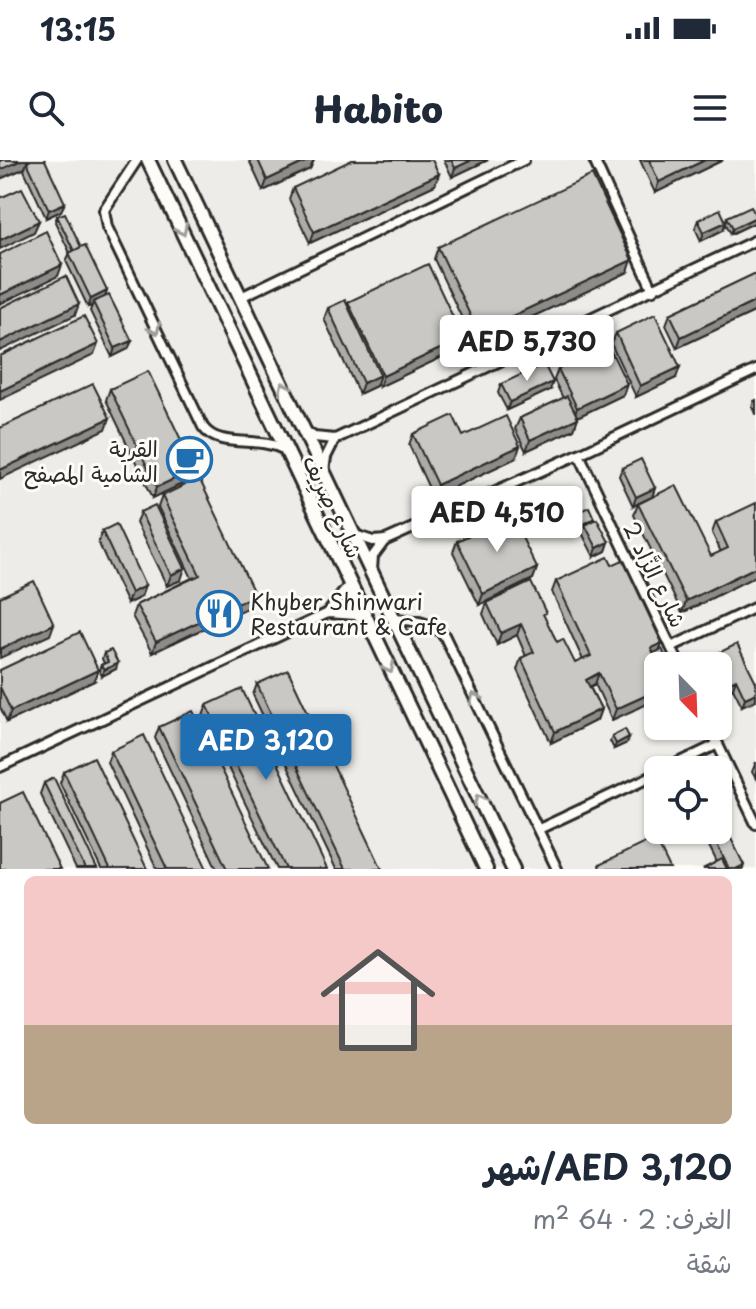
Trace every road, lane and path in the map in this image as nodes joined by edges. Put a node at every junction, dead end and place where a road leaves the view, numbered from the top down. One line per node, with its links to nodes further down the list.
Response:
1 (137, 160): 12 (street, one-way to 12)
2 (148, 160): 12 (main road, شارع صِرِيف, one-way to 12)
3 (175, 160): 8 (main road, شارع صِرِيف)
4 (524, 160): 8 (street)
5 (594, 160): 7 (street)
6 (756, 240): 7 (street)
7 (653, 290): 11 (street)
8 (241, 297): 10 (main road, شارع صِرِيف, one-way to 8)
9 (756, 370): 13 (street)
10 (305, 430): 11 (street); 14 (main road, شارع صِرِيف)
11 (335, 439): 14 (street)
12 (285, 450): 18 (main road, شارع صِرِيف)
13 (579, 454): 16 (street); 23 (street, شارع الزَّاد 2)
14 (324, 471): 15 (main road, شارع صِرِيف)
15 (354, 534): 16 (street); 17 (main road, شارع صِرِيف)
16 (386, 540): 17 (street)
17 (372, 572): 21 (main road, شارع صِرِيف)
18 (349, 585): 20 (street); 22 (main road, شارع صِرِيف)
19 (756, 607): 23 (street)
20 (328, 613): 22 (street); 28 (street)
21 (395, 619): 31 (street, one-way to 21); 33 (main road, شارع صِرِيف, one-way to 21)
22 (366, 621): 32 (main road, شارع صِرِيف, one-way to 32)
23 (671, 647): 24 (street, شارع الزَّاد 2)
24 (673, 652)
25 (716, 740): 26 (street)
26 (718, 744): 27 (street); 30 (street)
27 (693, 756)
28 (0, 767)
29 (644, 780): 31 (street)
30 (756, 824)
31 (539, 829): 34 (street)
32 (486, 869)
33 (513, 869)
34 (557, 869)

